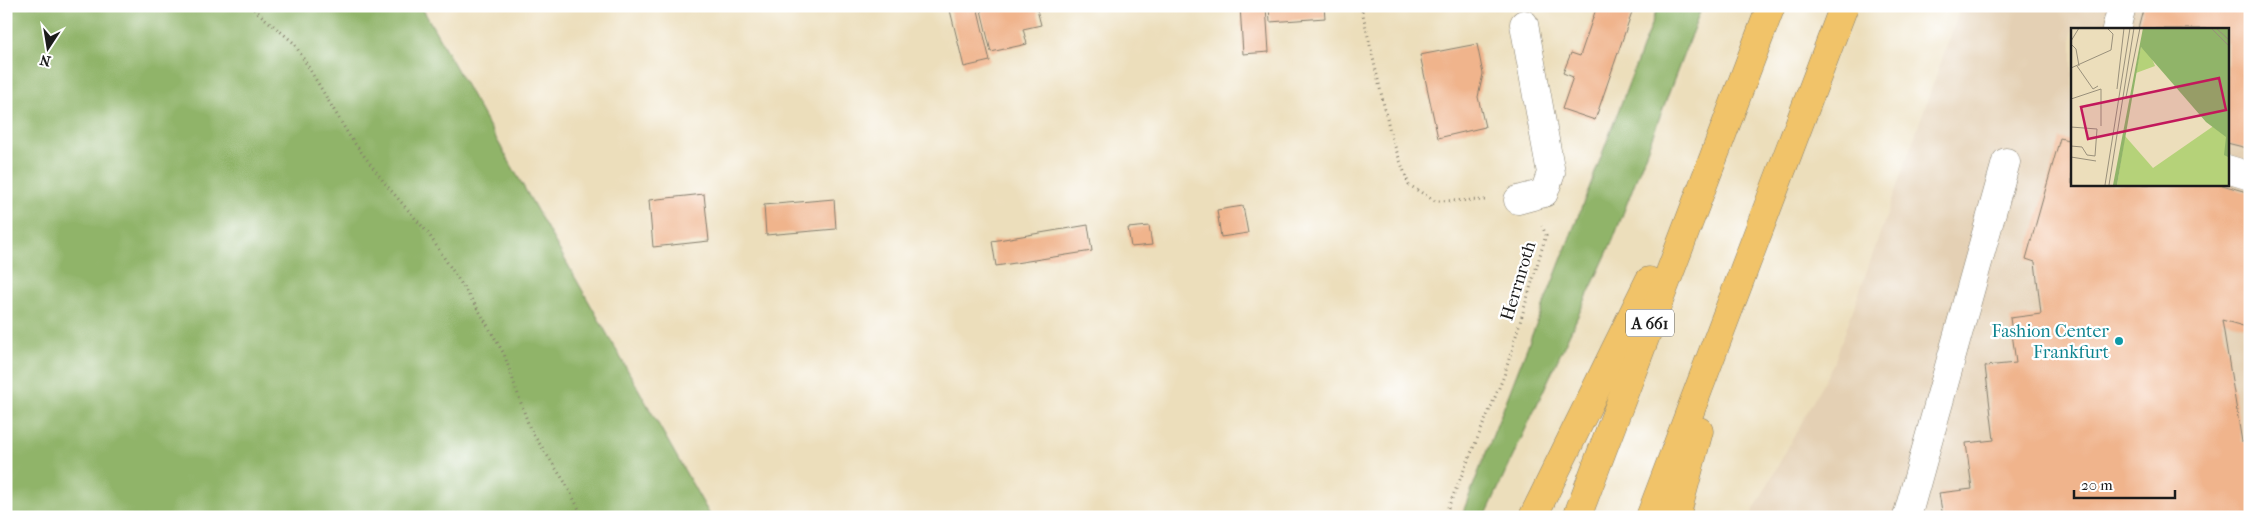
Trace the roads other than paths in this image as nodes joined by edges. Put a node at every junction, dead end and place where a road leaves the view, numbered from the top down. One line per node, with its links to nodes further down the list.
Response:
1 (1771, 6): 6 (highway, A 661)
2 (1844, 6): 11 (highway)
3 (2122, 6): 5 (lane)
4 (1524, 24): 10 (lane)
5 (2116, 28)
6 (1724, 129): 12 (highway); 13 (highway, A 661)
7 (2006, 162): 16 (lane)
8 (2228, 169): 9 (lane)
9 (2250, 176)
10 (1518, 200)
11 (1737, 289): 14 (highway); 15 (highway)
12 (1533, 517)
13 (1577, 517)
14 (1650, 517)
15 (1676, 517)
16 (1908, 517)

